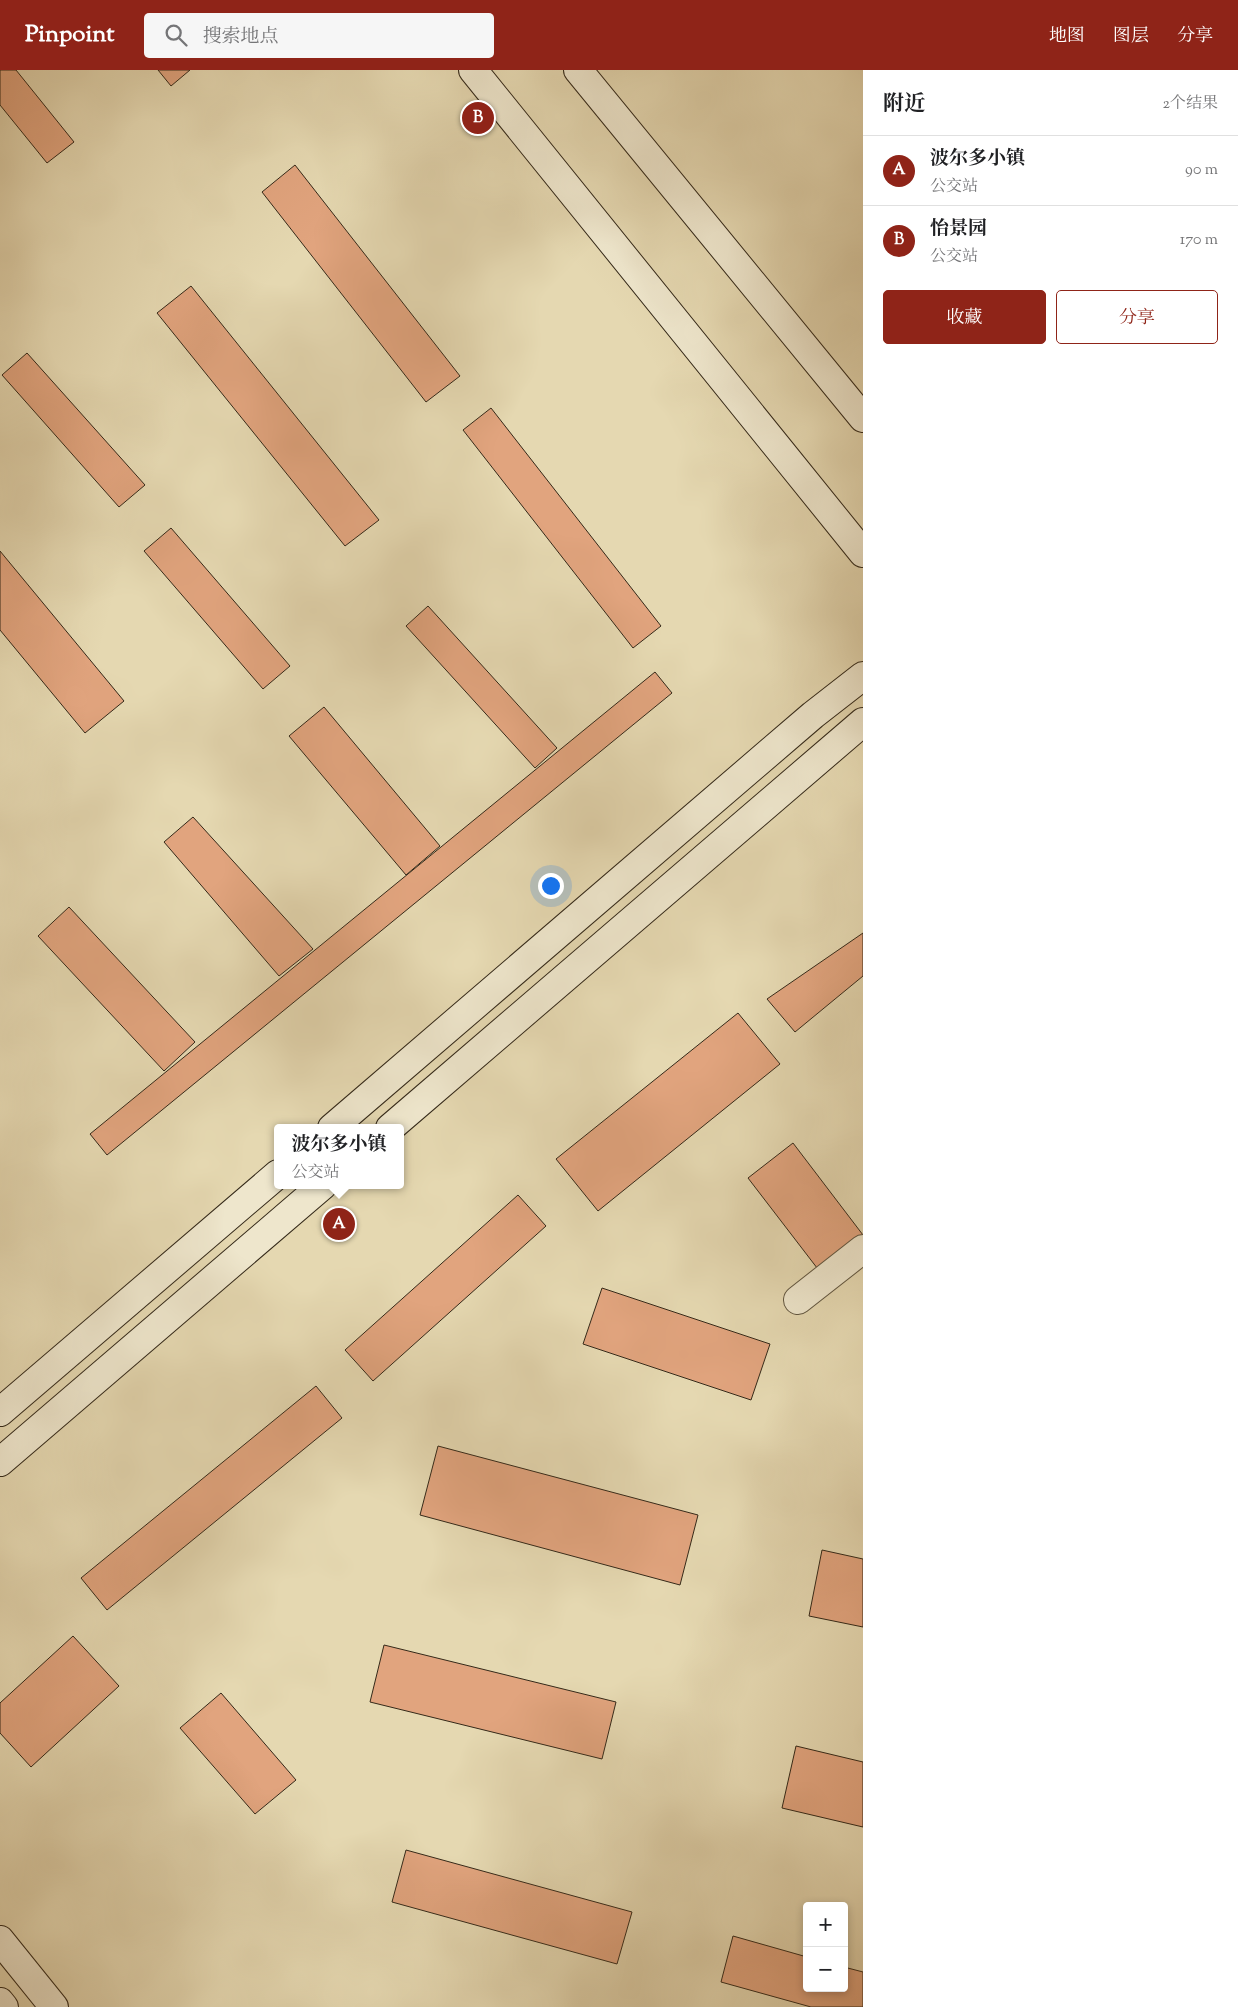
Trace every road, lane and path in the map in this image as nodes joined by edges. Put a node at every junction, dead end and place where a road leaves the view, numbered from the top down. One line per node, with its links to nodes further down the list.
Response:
1 (474, 70): 4 (street)
2 (578, 70): 3 (street)
3 (863, 418)
4 (863, 553)
5 (863, 676): 7 (street)
6 (863, 722): 8 (street)
7 (337, 1124)
8 (395, 1124)
9 (274, 1177): 13 (street)
10 (318, 1189): 14 (street)
11 (863, 1249): 12 (street)
12 (798, 1300)
13 (0, 1412)
14 (0, 1462)
15 (0, 1940): 18 (street)
16 (0, 2002): 17 (street)
17 (4, 2007)
18 (54, 2007)

